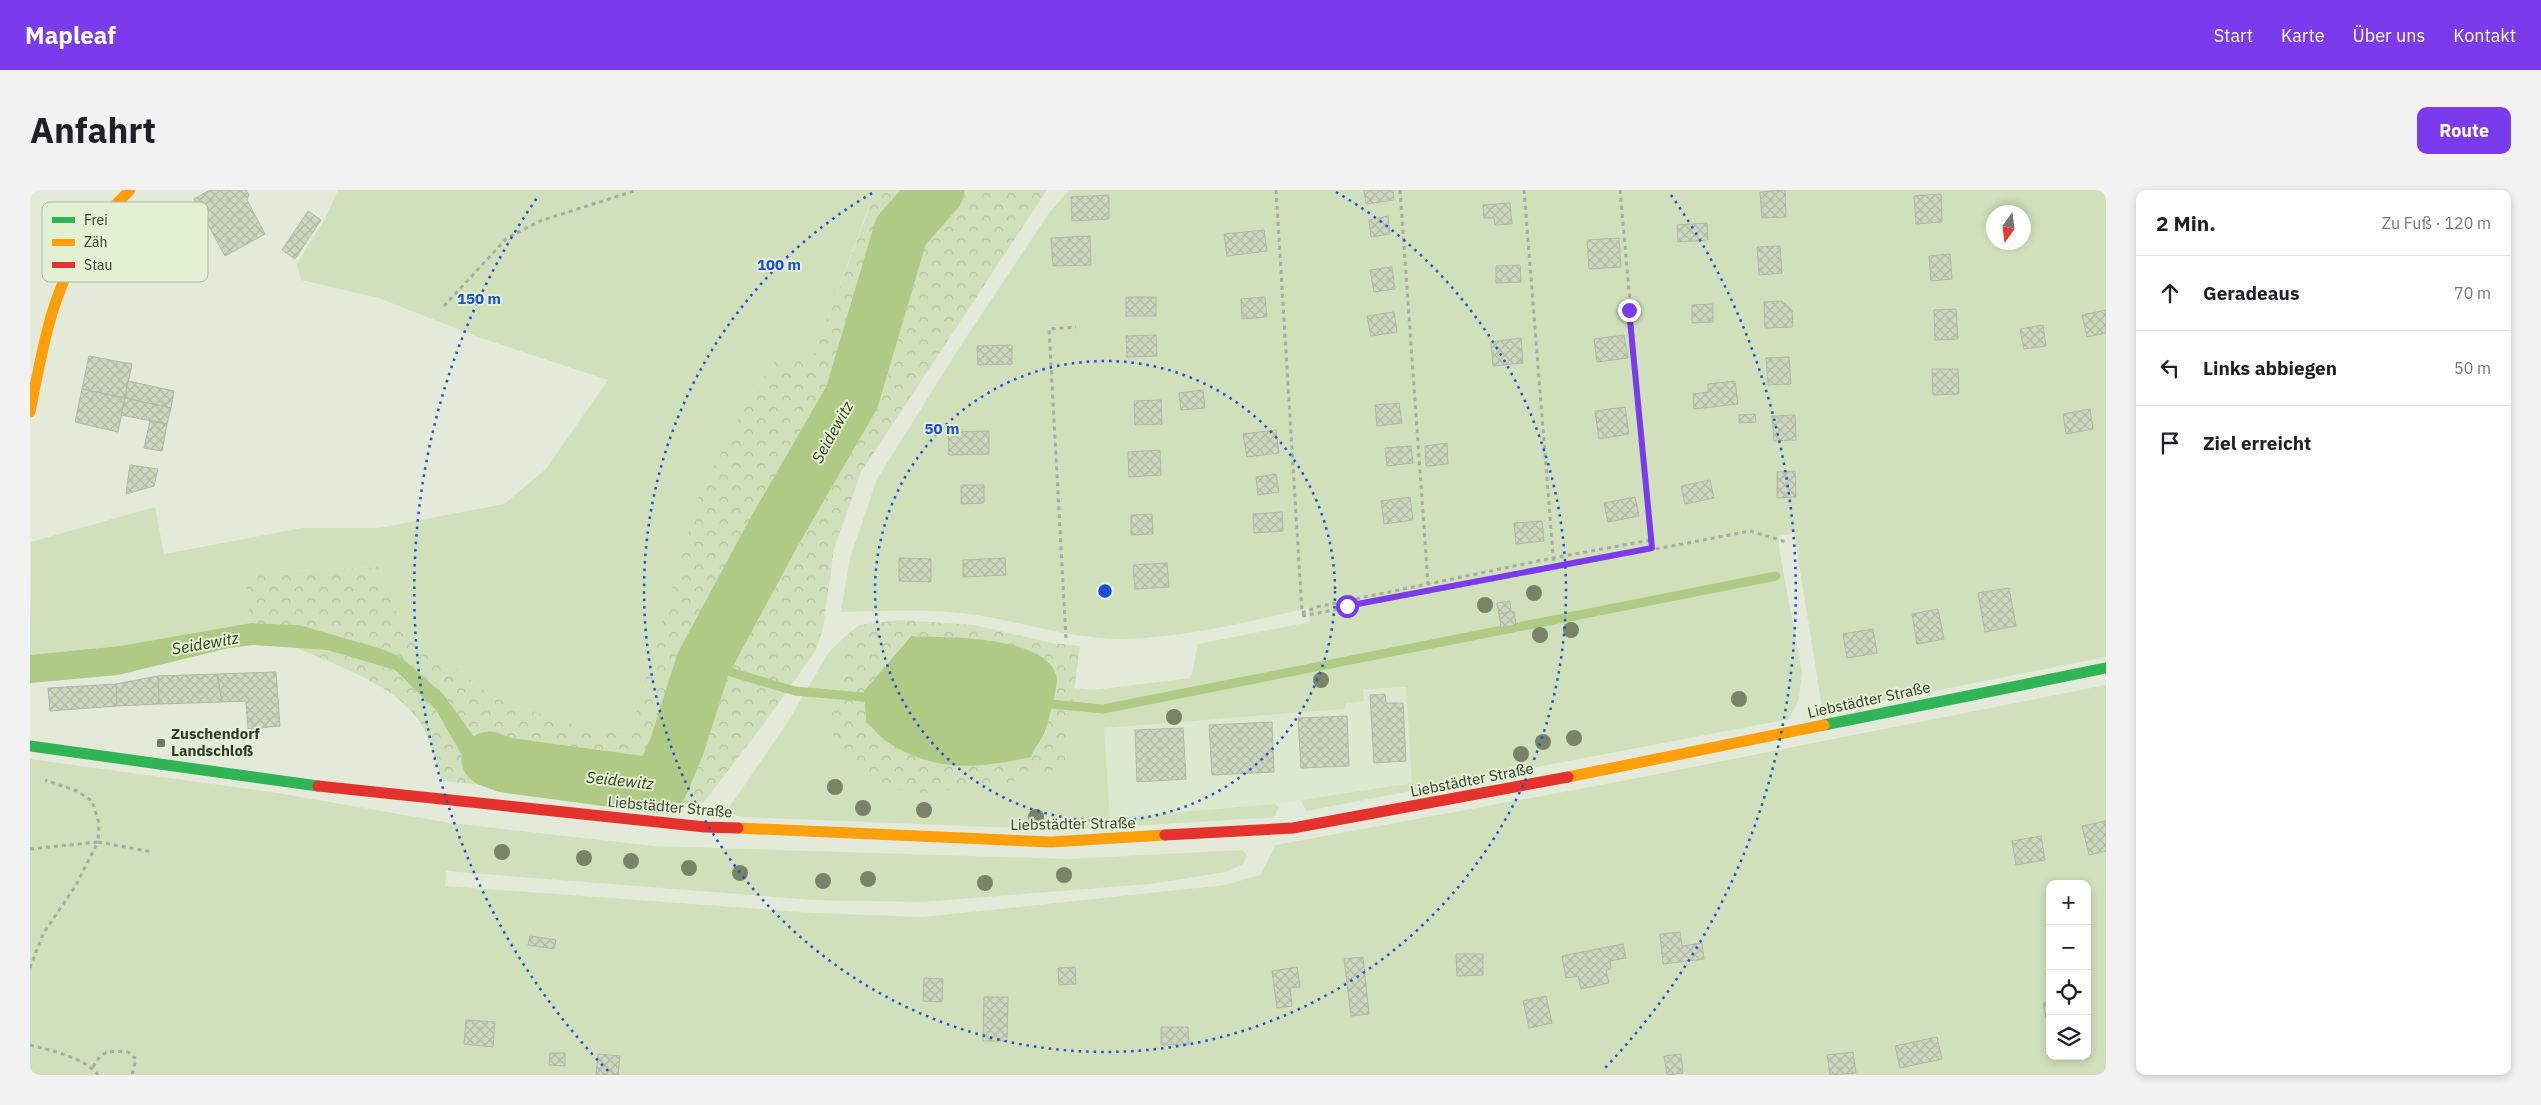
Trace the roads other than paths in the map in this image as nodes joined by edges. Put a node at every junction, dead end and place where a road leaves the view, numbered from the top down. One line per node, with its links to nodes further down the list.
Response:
1 (130, 190): 2 (main road)
2 (116, 202)
3 (62, 282): 4 (main road)
4 (30, 412)
5 (2106, 668): 6 (main road, Liebstädter Straße)
6 (30, 746)

